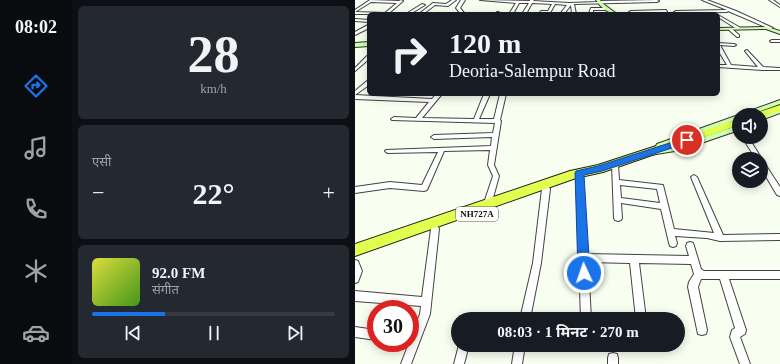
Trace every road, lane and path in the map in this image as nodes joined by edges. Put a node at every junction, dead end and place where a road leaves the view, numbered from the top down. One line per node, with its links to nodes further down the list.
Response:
1 (454, 0): 28 (street)
2 (463, 0): 29 (street)
3 (482, 0): 13 (street)
4 (704, 0): 24 (street)
5 (771, 0): 18 (street)
6 (371, 1): 7 (street); 20 (street)
7 (401, 1): 26 (street)
8 (517, 1): 9 (street); 13 (street); 30 (street)
9 (531, 1): 15 (street); 31 (street)
10 (624, 1): 11 (street); 14 (street); 37 (street)
11 (650, 1): 12 (street); 22 (street)
12 (657, 1)
13 (509, 2)
14 (599, 2): 16 (street); 19 (street)
15 (554, 4): 16 (street); 32 (street)
16 (570, 4): 33 (street); 34 (street)
17 (423, 5): 27 (street)
18 (780, 6)
19 (607, 9): 35 (street); 36 (street)
20 (356, 10): 25 (street)
21 (709, 10): 24 (street); 39 (street); 40 (street)
22 (661, 11): 23 (street); 38 (street)
23 (666, 11)
24 (733, 11): 46 (street)
25 (370, 12)
26 (387, 12)
27 (411, 12)
28 (424, 12)
29 (461, 12)
30 (512, 12)
31 (525, 12)
32 (549, 12)
33 (564, 12)
34 (573, 12)
35 (592, 12)
36 (612, 12)
37 (630, 12)
38 (654, 12)
39 (676, 12)
40 (712, 12)
41 (720, 17): 45 (street)
42 (355, 20): 43 (street)
43 (367, 21)
44 (367, 27): 50 (street)
45 (738, 28): 46 (street); 48 (street)
46 (771, 28): 49 (street)
47 (720, 29): 48 (street)
48 (730, 29): 51 (street)
49 (779, 31)
50 (355, 34)
51 (737, 36)
52 (771, 41): 53 (street)
53 (780, 41)
54 (367, 44): 55 (street)
55 (355, 45)
56 (720, 45): 57 (street)
57 (734, 45)
58 (720, 48): 61 (street)
59 (747, 51): 65 (street)
60 (720, 54): 61 (street)
61 (724, 55): 64 (street)
62 (367, 59): 67 (street)
63 (720, 66): 64 (street)
64 (731, 67): 65 (street)
65 (762, 69): 66 (street)
66 (780, 69)
67 (355, 70)
68 (367, 84): 69 (street)
69 (355, 95): 73 (street)
70 (437, 96): 73 (street)
71 (486, 96): 83 (street)
72 (503, 96): 84 (street)
73 (432, 102): 81 (street)
74 (780, 102): 75 (street)
75 (763, 108)
76 (780, 108): 78 (highway)
77 (780, 111): 79 (street)
78 (768, 112)
79 (768, 115)
80 (394, 119): 81 (street)
81 (418, 119): 83 (street)
82 (732, 119): 92 (street)
83 (476, 120): 84 (street)
84 (497, 120): 87 (street)
85 (732, 124): 92 (highway, NH727A)
86 (732, 129): 92 (street)
87 (497, 135): 88 (street); 89 (street)
88 (434, 137)
89 (494, 148): 90 (street); 102 (street)
90 (442, 150): 91 (street); 99 (street)
91 (388, 151)
92 (650, 152): 93 (highway, NH727A)
93 (615, 164): 95 (highway, NH727A); 97 (street)
94 (768, 174): 100 (street)
95 (580, 175): 98 (highway, NH727A); 102 (highway, NH727A); 113 (street)
96 (694, 177): 108 (street)
97 (616, 182): 101 (street); 103 (street)
98 (546, 189): 105 (highway, NH727A); 123 (street)
99 (355, 190)
100 (780, 193)
101 (617, 200): 103 (street); 104 (street)
102 (488, 204): 111 (highway, NH727A)
103 (664, 206): 106 (street)
104 (618, 218)
105 (435, 229): 112 (highway, NH727A); 122 (street)
106 (670, 232): 108 (street); 109 (street)
107 (780, 237): 108 (street)
108 (720, 238)
109 (673, 243)
110 (690, 246): 115 (street)
111 (355, 250)
112 (355, 257)
113 (583, 258): 114 (street); 124 (street)
114 (634, 259): 115 (street); 125 (street)
115 (694, 260): 117 (street)
116 (355, 264): 120 (street)
117 (699, 274): 119 (street); 127 (street)
118 (780, 275): 119 (street)
119 (723, 276): 136 (street)
120 (355, 279)
121 (355, 296): 122 (street)
122 (427, 302): 126 (street)
123 (526, 312)
124 (586, 312)
125 (640, 312)
126 (419, 328)
127 (702, 330)
128 (355, 332): 129 (street)
129 (367, 333)
130 (409, 352): 133 (street)
131 (462, 352): 134 (street)
132 (519, 352): 135 (street)
133 (406, 364)
134 (459, 364)
135 (517, 364)
136 (745, 364)

